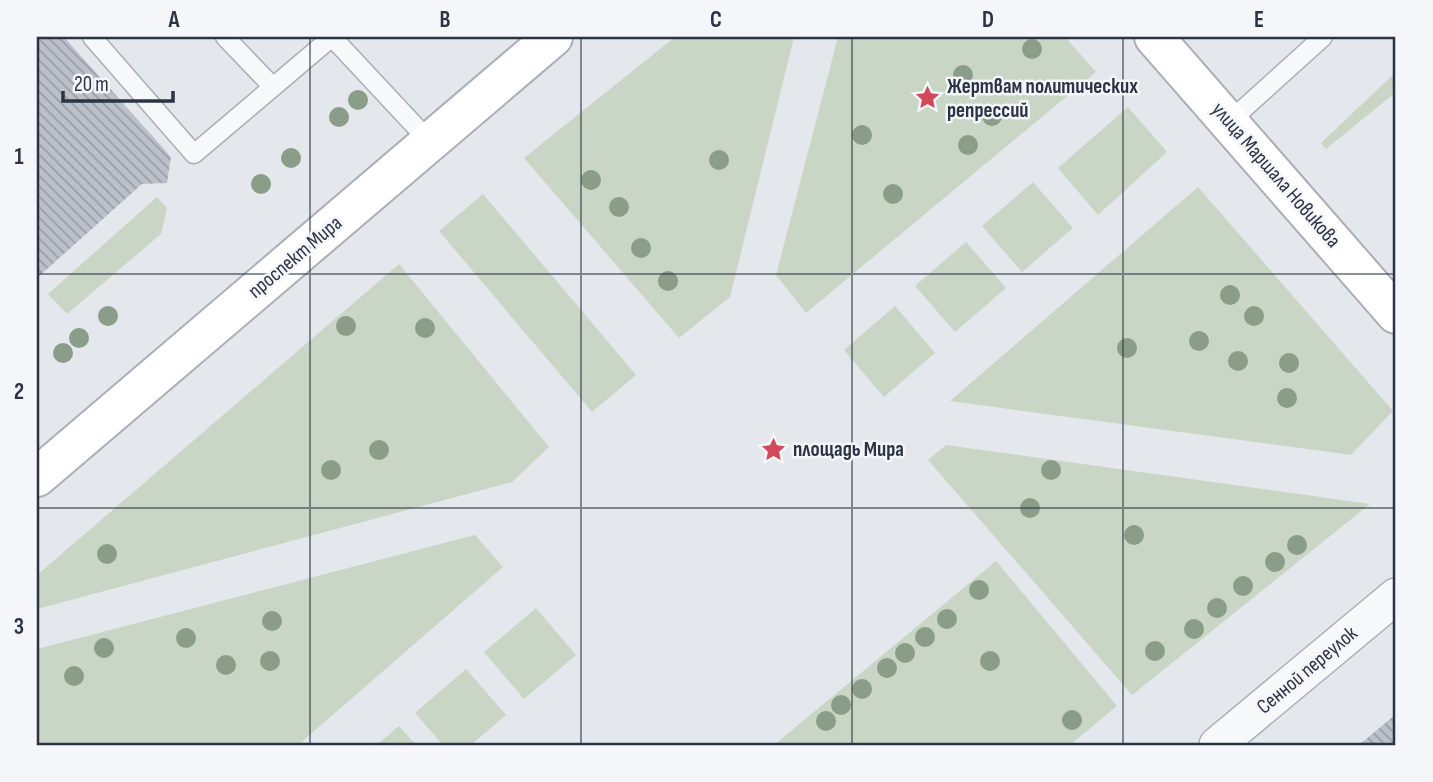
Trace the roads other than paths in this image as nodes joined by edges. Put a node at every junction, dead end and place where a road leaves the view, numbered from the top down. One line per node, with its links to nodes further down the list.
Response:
1 (92, 37): 7 (lane)
2 (225, 37): 7 (lane)
3 (332, 37): 7 (lane); 9 (lane)
4 (553, 37): 9 (main road, проспект Мира)
5 (1154, 37): 8 (main road, улица Маршала Новикова)
6 (1323, 37): 8 (lane)
7 (273, 87)
8 (1230, 121): 10 (main road, улица Маршала Новикова)
9 (430, 142): 11 (main road, проспект Мира)
10 (1396, 314)
11 (37, 477)
12 (1396, 596): 13 (street, Сенной переулок)
13 (1217, 745)

